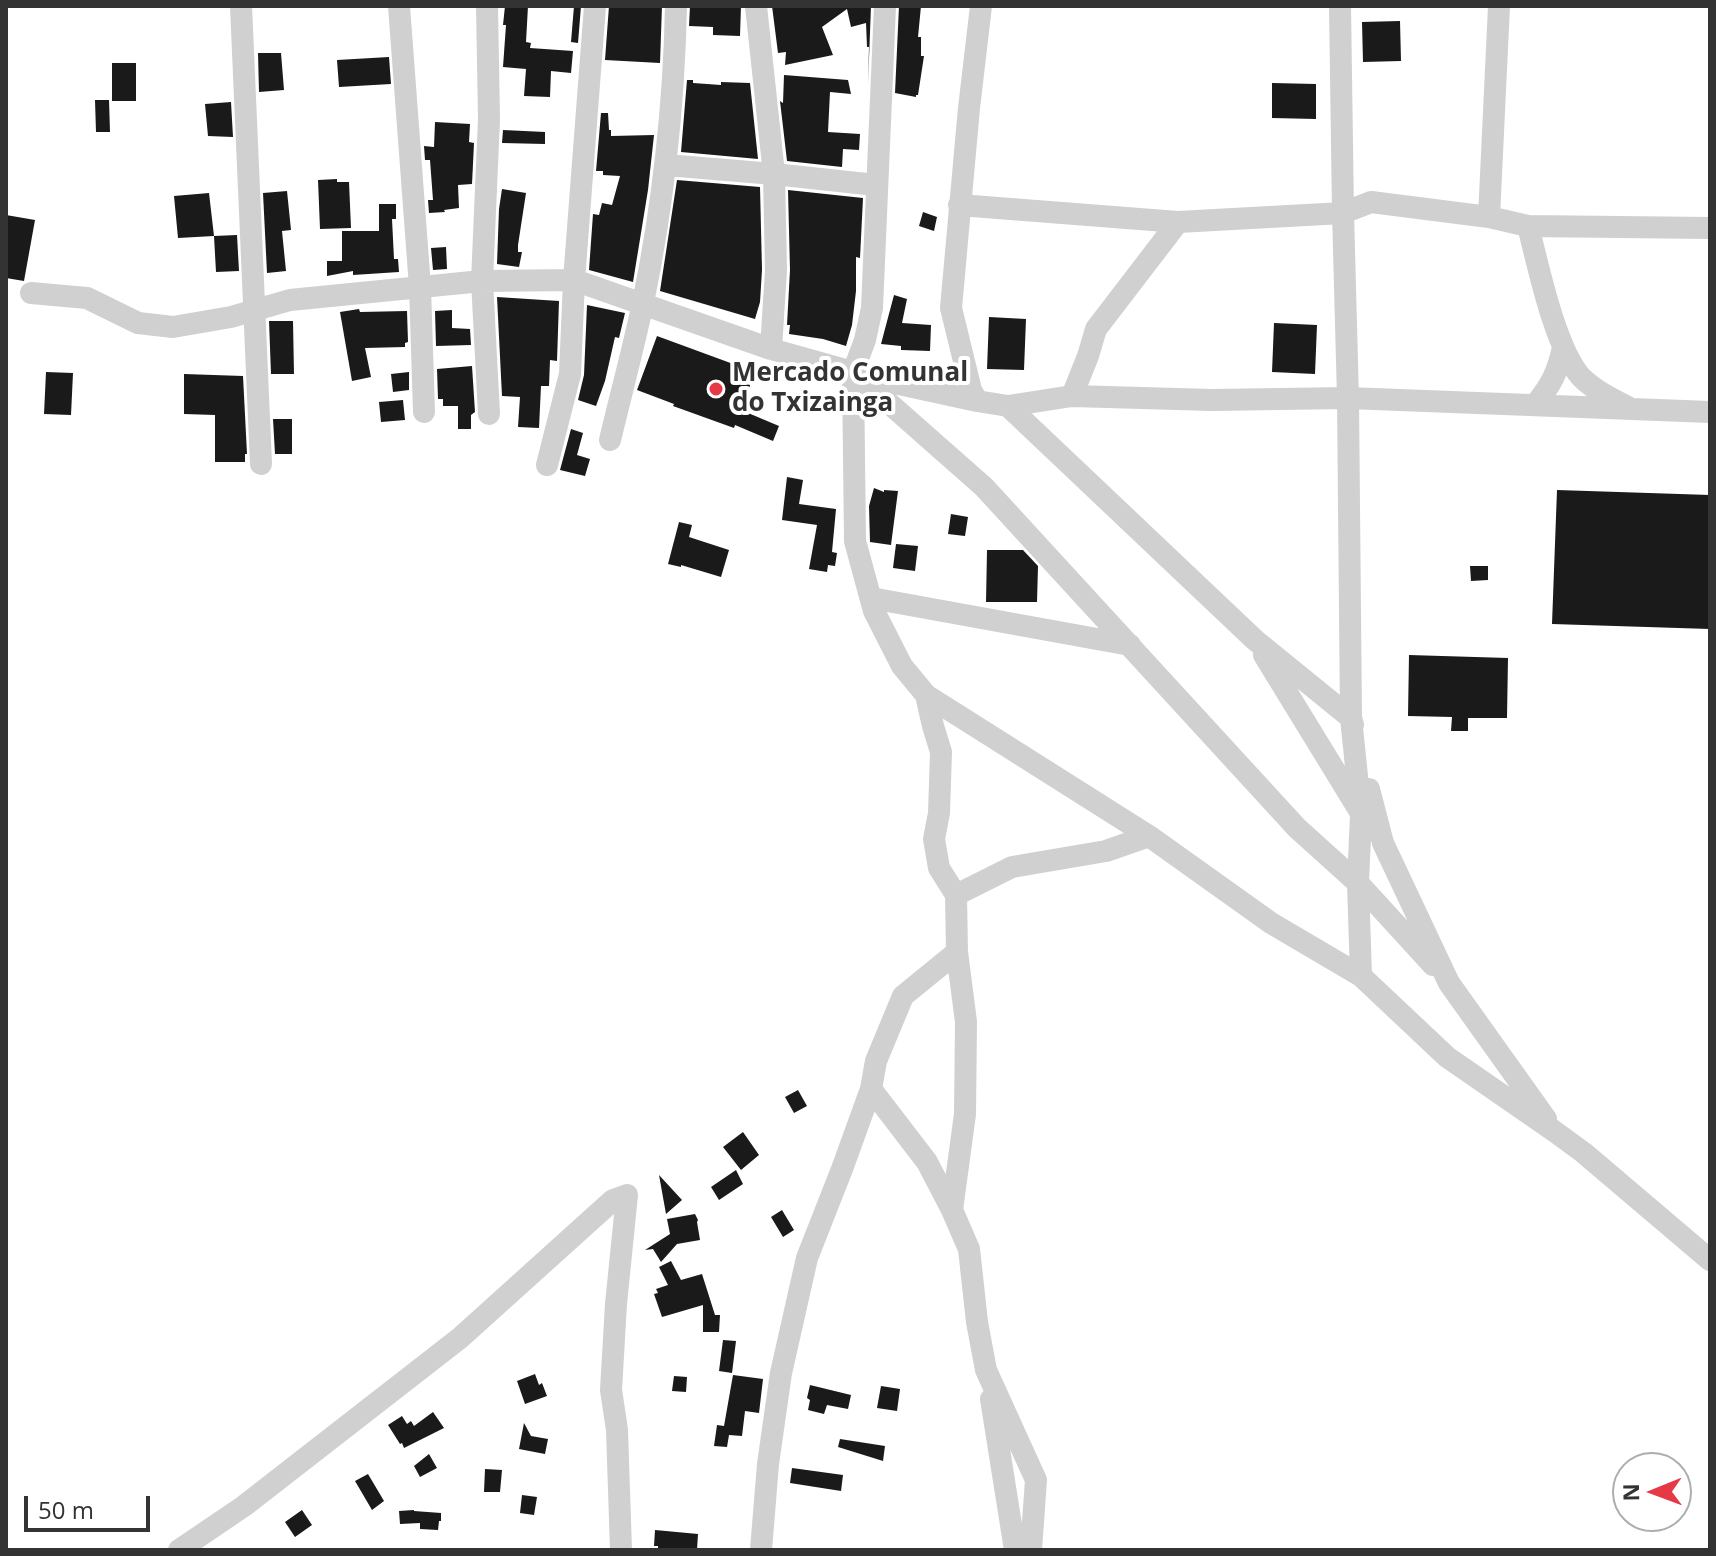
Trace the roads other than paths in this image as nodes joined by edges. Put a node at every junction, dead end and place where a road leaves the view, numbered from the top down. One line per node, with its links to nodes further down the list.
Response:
1 (241, 6): 25 (street)
2 (399, 6): 22 (street)
3 (487, 6): 21 (street)
4 (595, 6): 20 (street)
5 (676, 6): 11 (street)
6 (756, 6): 12 (street)
7 (885, 6): 13 (street)
8 (981, 6): 14 (street)
9 (1340, 6): 15 (street)
10 (1499, 6): 16 (street)
11 (666, 165): 12 (street); 24 (street)
12 (774, 174): 13 (street); 27 (street)
13 (876, 185): 28 (street)
14 (959, 205): 17 (street); 31 (street)
15 (1343, 213): 16 (street); 17 (street); 30 (street)
16 (1489, 217): 18 (street)
17 (1178, 222): 29 (street)
18 (1528, 226): 19 (street); 26 (street)
19 (1710, 228)
20 (574, 280): 21 (street); 24 (street); 40 (street)
21 (482, 281): 22 (street); 37 (street)
22 (420, 287): 25 (street); 35 (street)
23 (31, 293): 25 (street)
24 (643, 303): 27 (street); 38 (street)
25 (255, 309): 39 (street)
26 (1563, 347): 32 (street); 34 (street)
27 (771, 349): 28 (street)
28 (853, 372): 31 (street); 41 (street); 43 (street)
29 (1072, 396): 30 (street); 33 (street)
30 (1348, 398): 32 (street); 45 (street)
31 (977, 401): 33 (street)
32 (1535, 405): 34 (street)
33 (1008, 406): 42 (street)
34 (1632, 409): 36 (street)
35 (424, 412)
36 (1710, 412)
37 (489, 414)
38 (610, 440)
39 (261, 464)
40 (547, 465)
41 (871, 598): 43 (street); 44 (street)
42 (1255, 640): 45 (street); 46 (street)
43 (1130, 645): 49 (street)
44 (926, 695): 47 (street); 50 (street)
45 (1351, 718): 46 (street); 48 (street)
46 (1361, 815): 48 (street); 49 (street)
47 (1149, 836): 50 (street); 52 (street)
48 (1383, 843): 53 (street)
49 (1358, 883): 52 (street); 53 (street)
50 (956, 895): 51 (street)
51 (957, 952): 54 (street); 56 (street)
52 (1361, 976): 55 (street)
53 (1449, 983): 55 (street)
54 (871, 1089): 56 (street); 61 (street)
55 (1554, 1131): 57 (street)
56 (952, 1210): 58 (street)
57 (1710, 1260)
58 (986, 1370): 62 (street); 63 (street)
59 (179, 1550): 60 (street)
60 (621, 1550)
61 (761, 1550)
62 (1015, 1550)
63 (1031, 1550)

